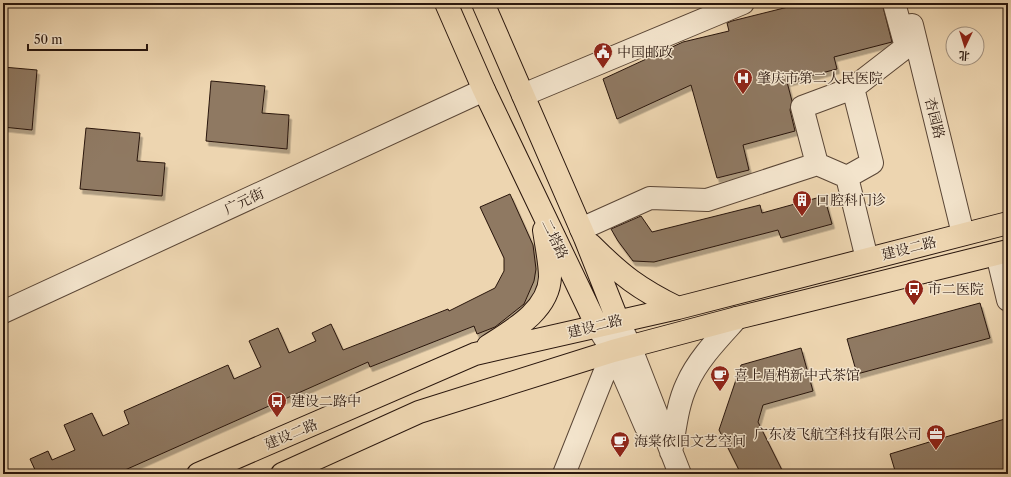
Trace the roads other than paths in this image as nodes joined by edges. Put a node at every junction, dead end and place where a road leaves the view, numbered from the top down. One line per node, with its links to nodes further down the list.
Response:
1 (446, 3): 7 (main road, 二塔路)
2 (483, 3): 8 (main road, 二塔路)
3 (743, 3): 8 (street)
4 (894, 3): 6 (street)
5 (907, 3): 14 (street, 杏园路)
6 (853, 88): 9 (street); 10 (street)
7 (484, 90): 11 (main road, 二塔路); 19 (street, 广元街)
8 (523, 95): 13 (main road, 二塔路)
9 (817, 164): 10 (street); 13 (street)
10 (847, 177): 16 (street)
11 (542, 213): 21 (main road, 二塔路); 23 (main road)
12 (1008, 223): 14 (main road, 建设二路)
13 (583, 234): 18 (main road); 21 (main road, 二塔路)
14 (963, 234): 16 (main road, 建设二路)
15 (1002, 253): 17 (street); 20 (main road, 建设二路)
16 (867, 259): 18 (main road, 建设二路)
17 (1008, 300)
18 (678, 308): 21 (main road, 建设二路)
19 (3, 311)
20 (737, 318): 22 (main road, 建设二路); 26 (street)
21 (607, 323): 22 (street); 23 (main road, 建设二路)
22 (621, 349): 25 (main road, 建设二路); 26 (street); 29 (street)
23 (475, 354): 24 (main road, 建设二路)
24 (411, 382): 25 (main road); 27 (main road, 建设二路)
25 (419, 412): 28 (main road, 建设二路)
26 (669, 464): 30 (street)
27 (198, 474)
28 (282, 474)
29 (564, 474)
30 (680, 474)

